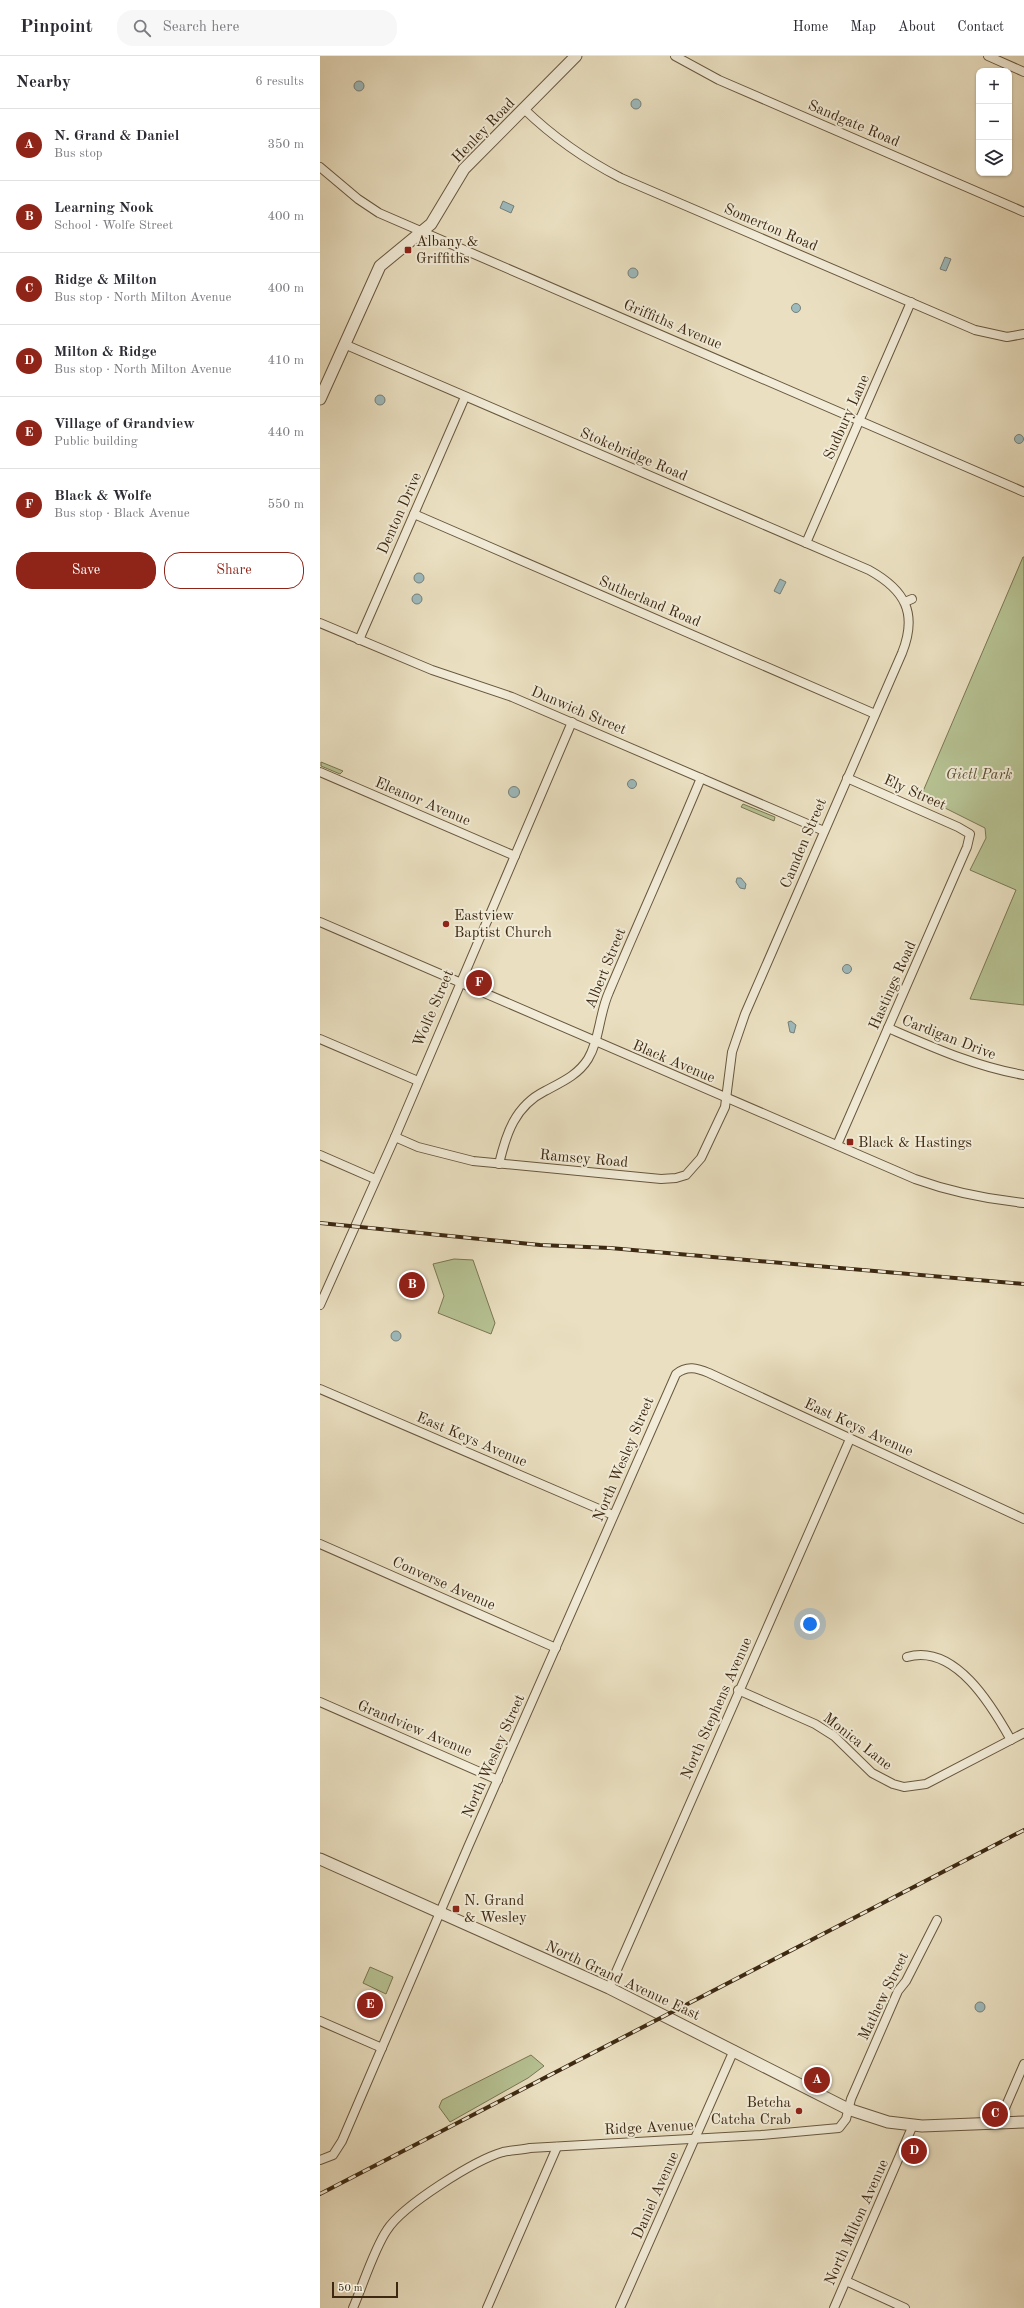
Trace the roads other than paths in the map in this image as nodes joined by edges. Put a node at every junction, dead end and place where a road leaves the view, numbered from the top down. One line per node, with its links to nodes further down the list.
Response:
1 (576, 56): 5 (street, Henley Road)
2 (675, 56): 7 (street, Sandgate Road)
3 (988, 56): 4 (street)
4 (1024, 72)
5 (524, 109): 8 (street, Henley Road); 9 (street, Somerton Road)
6 (320, 167): 8 (street, Griffiths Avenue)
7 (1024, 212)
8 (422, 232): 11 (street, Henley Road); 14 (street, Griffiths Avenue)
9 (911, 302): 10 (street, Somerton Road); 14 (street, Sudbury Lane)
10 (1024, 334)
11 (344, 344): 12 (street, Stokebridge Road); 13 (street, Henley Road)
12 (465, 397): 16 (street, Denton Drive); 17 (street, Stokebridge Road)
13 (320, 399)
14 (860, 420): 15 (street, Griffiths Avenue); 17 (street, Sudbury Lane)
15 (1024, 492)
16 (414, 514): 20 (street, Denton Drive); 21 (street, Sutherland Road)
17 (806, 543): 18 (street, Stokebridge Road)
18 (908, 601): 21 (street, Camden Street)
19 (320, 623): 20 (street, Dunwich Street)
20 (359, 640): 22 (street, Dunwich Street)
21 (875, 714): 25 (street, Camden Street)
22 (572, 722): 24 (street, Dunwich Street); 28 (street, Wolfe Street)
23 (320, 772): 28 (street, Eleanor Avenue)
24 (701, 778): 26 (street, Dunwich Street); 33 (street, Albert Street)
25 (847, 778): 26 (street, Camden Street); 27 (street, Ely Street)
26 (824, 831): 36 (street, Camden Street)
27 (970, 834): 31 (street, Hastings Road)
28 (515, 856): 30 (street, Wolfe Street)
29 (320, 922): 30 (street, Black Avenue)
30 (459, 983): 33 (street, Black Avenue); 35 (street, Wolfe Street)
31 (888, 1028): 34 (street, Cardigan Drive); 38 (street, Hastings Road)
32 (320, 1039): 35 (street)
33 (595, 1042): 36 (street, Black Avenue); 40 (street, Albert Street)
34 (1024, 1075)
35 (418, 1081): 37 (street, Wolfe Street)
36 (726, 1098): 38 (street, Black Avenue); 40 (street, Ramsey Road)
37 (395, 1137): 40 (street, Ramsey Road); 41 (street, Wolfe Street)
38 (837, 1145): 42 (street, Black Avenue)
39 (320, 1155): 41 (street)
40 (499, 1164)
41 (375, 1179): 43 (street, Wolfe Street)
42 (1024, 1203)
43 (320, 1305)
44 (681, 1370): 46 (street, East Keys Avenue); 47 (street, North Wesley Street)
45 (320, 1389): 47 (street, East Keys Avenue)
46 (850, 1439): 48 (street, East Keys Avenue); 52 (street, North Stephens Avenue)
47 (614, 1515): 50 (street, North Wesley Street)
48 (1024, 1519)
49 (320, 1544): 50 (street, Converse Avenue)
50 (556, 1648): 56 (street, North Wesley Street)
51 (907, 1657): 55 (street)
52 (738, 1690): 55 (street, Monica Lane); 60 (street, North Stephens Avenue)
53 (320, 1702): 56 (street, Grandview Avenue)
54 (1024, 1733): 55 (street, Monica Lane)
55 (1011, 1740)
56 (498, 1780): 58 (street, North Wesley Street)
57 (320, 1859): 58 (street, North Grand Avenue East)
58 (441, 1912): 60 (street, North Grand Avenue East); 62 (street, North Wesley Street)
59 (937, 1920): 65 (street, Mathew Street)
60 (609, 1988): 63 (street, North Grand Avenue East)
61 (320, 2021): 62 (street)
62 (382, 2048): 71 (street, North Wesley Street)
63 (734, 2050): 65 (street, North Grand Avenue East); 69 (street, Daniel Avenue)
64 (1024, 2064): 67 (street)
65 (848, 2109): 68 (street, North Grand Avenue East); 69 (street, Ridge Avenue)
66 (1024, 2122): 67 (street)
67 (1003, 2123): 68 (street)
68 (913, 2125): 72 (street, North Milton Avenue)
69 (695, 2139): 70 (street, Ridge Avenue); 75 (street, Daniel Avenue)
70 (557, 2147): 73 (street); 74 (street)
71 (320, 2160)
72 (846, 2281): 76 (street, North Milton Avenue); 77 (street)
73 (353, 2308)
74 (486, 2308)
75 (620, 2308)
76 (834, 2308)
77 (905, 2308)

